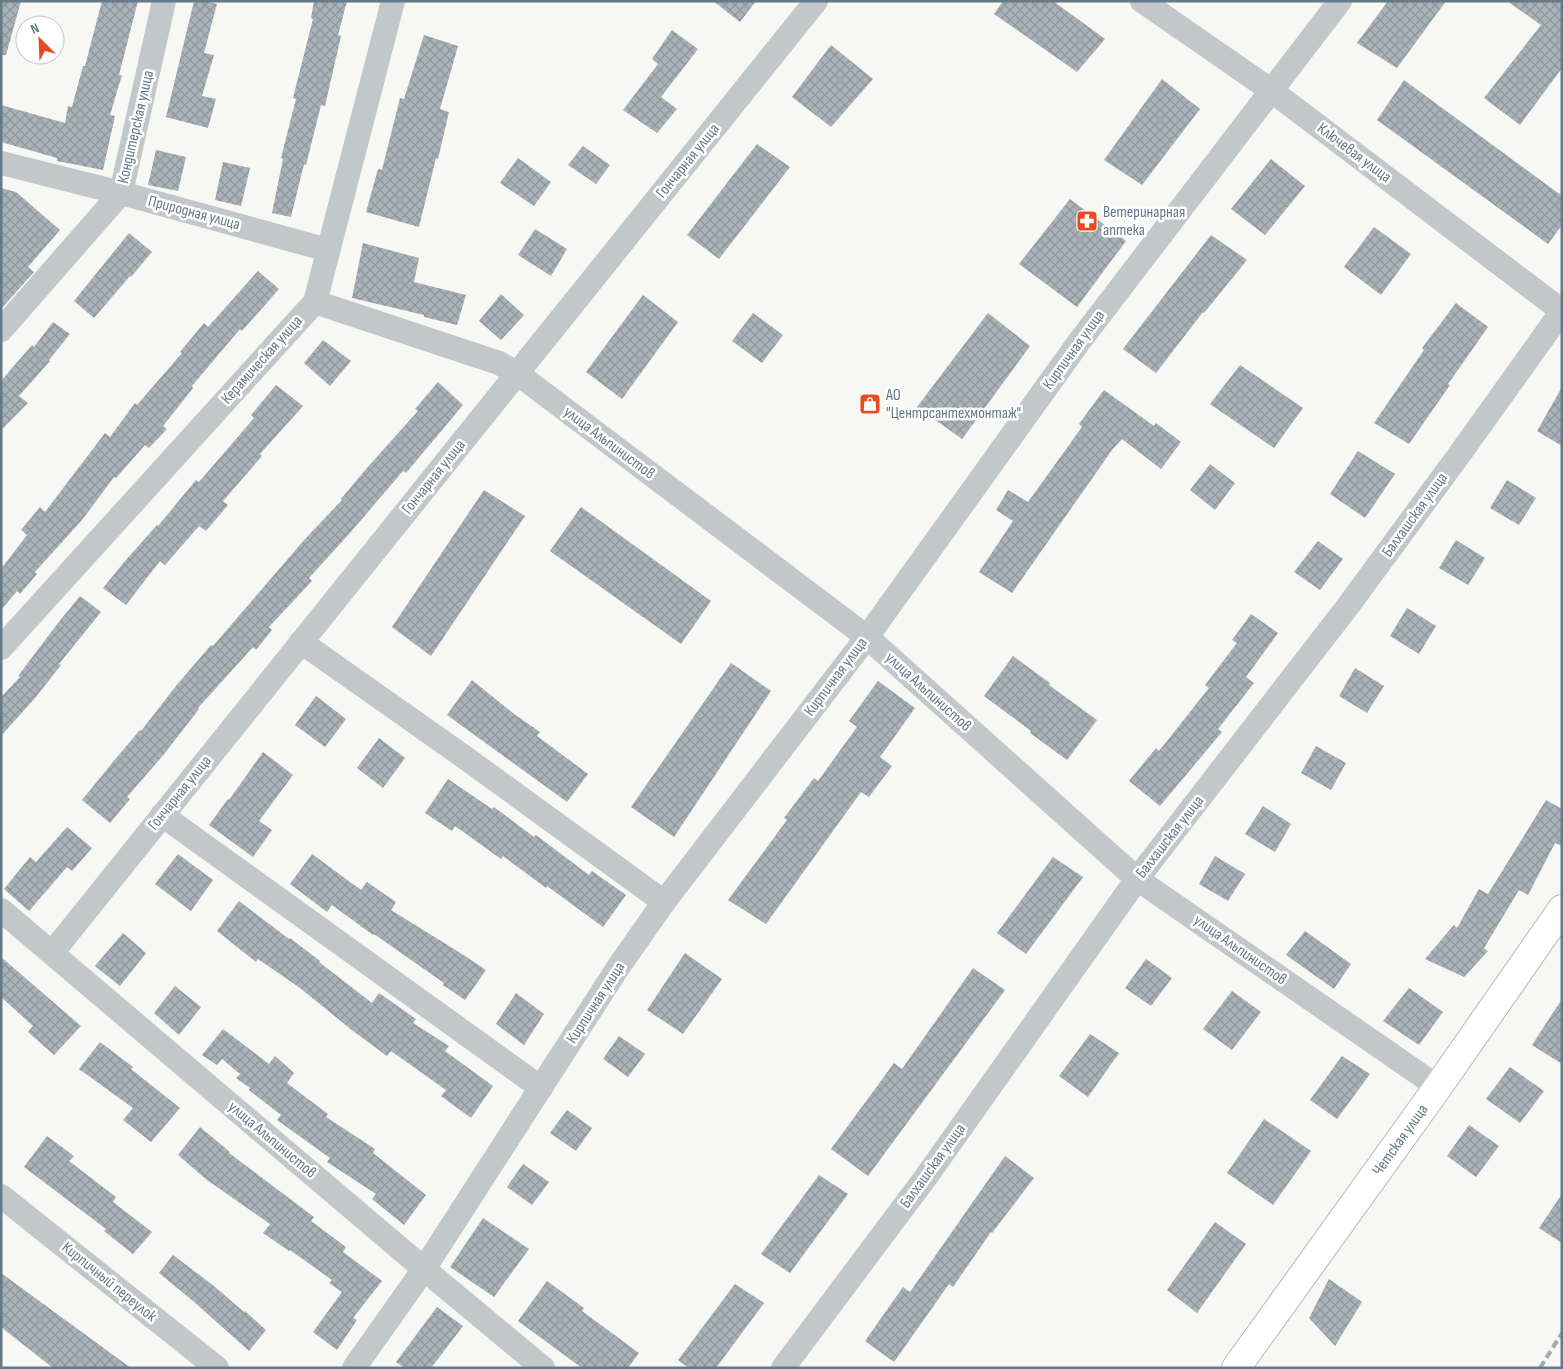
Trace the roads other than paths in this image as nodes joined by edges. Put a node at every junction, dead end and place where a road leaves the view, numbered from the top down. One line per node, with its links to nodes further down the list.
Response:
1 (164, 1): 8 (street, Кондитерская улица)
2 (393, 1): 9 (street, Керамическая улица)
3 (816, 1): 13 (street, Гончарная улица)
4 (1142, 1): 6 (street, Ключевая улица)
5 (1340, 1): 6 (street, Кирпичная улица)
6 (1272, 91): 11 (street, Ключевая улица); 14 (street, Кирпичная улица)
7 (1, 163): 8 (street, Природная улица)
8 (121, 193): 9 (street, Природная улица); 12 (street, Кондитерская улица)
9 (328, 250): 10 (street, Керамическая улица)
10 (314, 302): 13 (street, улица Альпинистов); 16 (street, Керамическая улица)
11 (1562, 311): 18 (street, Балхашская улица)
12 (1, 330)
13 (518, 374): 14 (street, улица Альпинистов); 15 (street, Гончарная улица)
14 (867, 637): 18 (street, улица Альпинистов); 19 (street, Кирпичная улица)
15 (301, 642): 17 (street, Гончарная улица); 19 (street)
16 (1, 648)
17 (162, 815): 22 (street, Гончарная улица); 24 (street)
18 (1138, 879): 23 (street, улица Альпинистов); 30 (street, Балхашская улица)
19 (664, 902): 24 (street, Кирпичная улица)
20 (1562, 909): 23 (main road, Четская улица)
21 (1, 910): 22 (street, улица Альпинистов)
22 (52, 953): 26 (street, улица Альпинистов)
23 (1438, 1087): 31 (main road, Четская улица)
24 (541, 1088): 26 (street, Кирпичная улица)
25 (1, 1196): 27 (street, Кирпичный переулок)
26 (424, 1269): 28 (street, Кирпичная улица); 29 (street, улица Альпинистов)
27 (217, 1368)
28 (354, 1368)
29 (543, 1368)
30 (783, 1368)
31 (1236, 1368)

